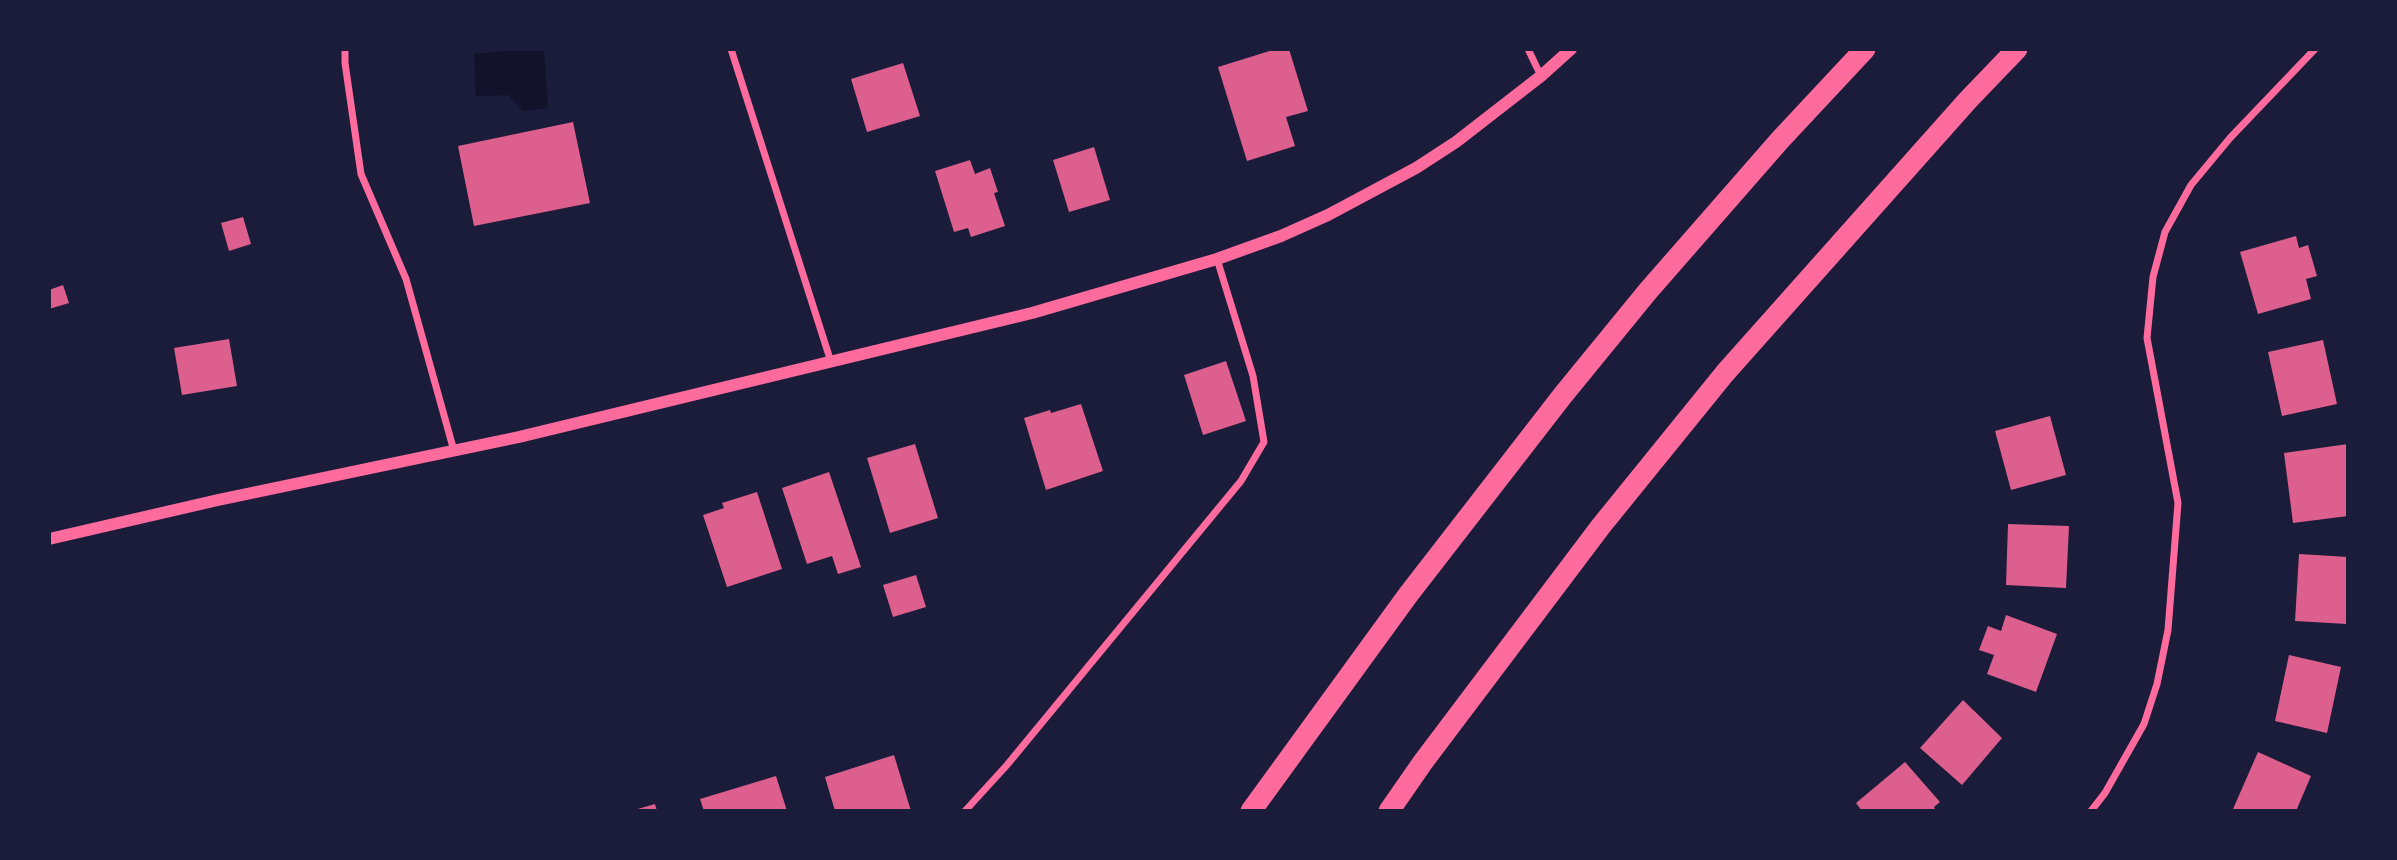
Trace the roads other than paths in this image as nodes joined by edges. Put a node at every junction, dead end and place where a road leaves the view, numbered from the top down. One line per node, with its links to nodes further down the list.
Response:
1 (345, 49): 11 (street)
2 (731, 49): 10 (street)
3 (1528, 49): 8 (street)
4 (1571, 49): 8 (street)
5 (1866, 49): 14 (highway)
6 (2017, 49): 15 (highway)
7 (2315, 49): 16 (street)
8 (1541, 76): 9 (street)
9 (1217, 259): 10 (street); 13 (street)
10 (831, 362): 11 (street)
11 (454, 451): 12 (street)
12 (49, 539)
13 (965, 811)
14 (1251, 811)
15 (1389, 811)
16 (2091, 811)

